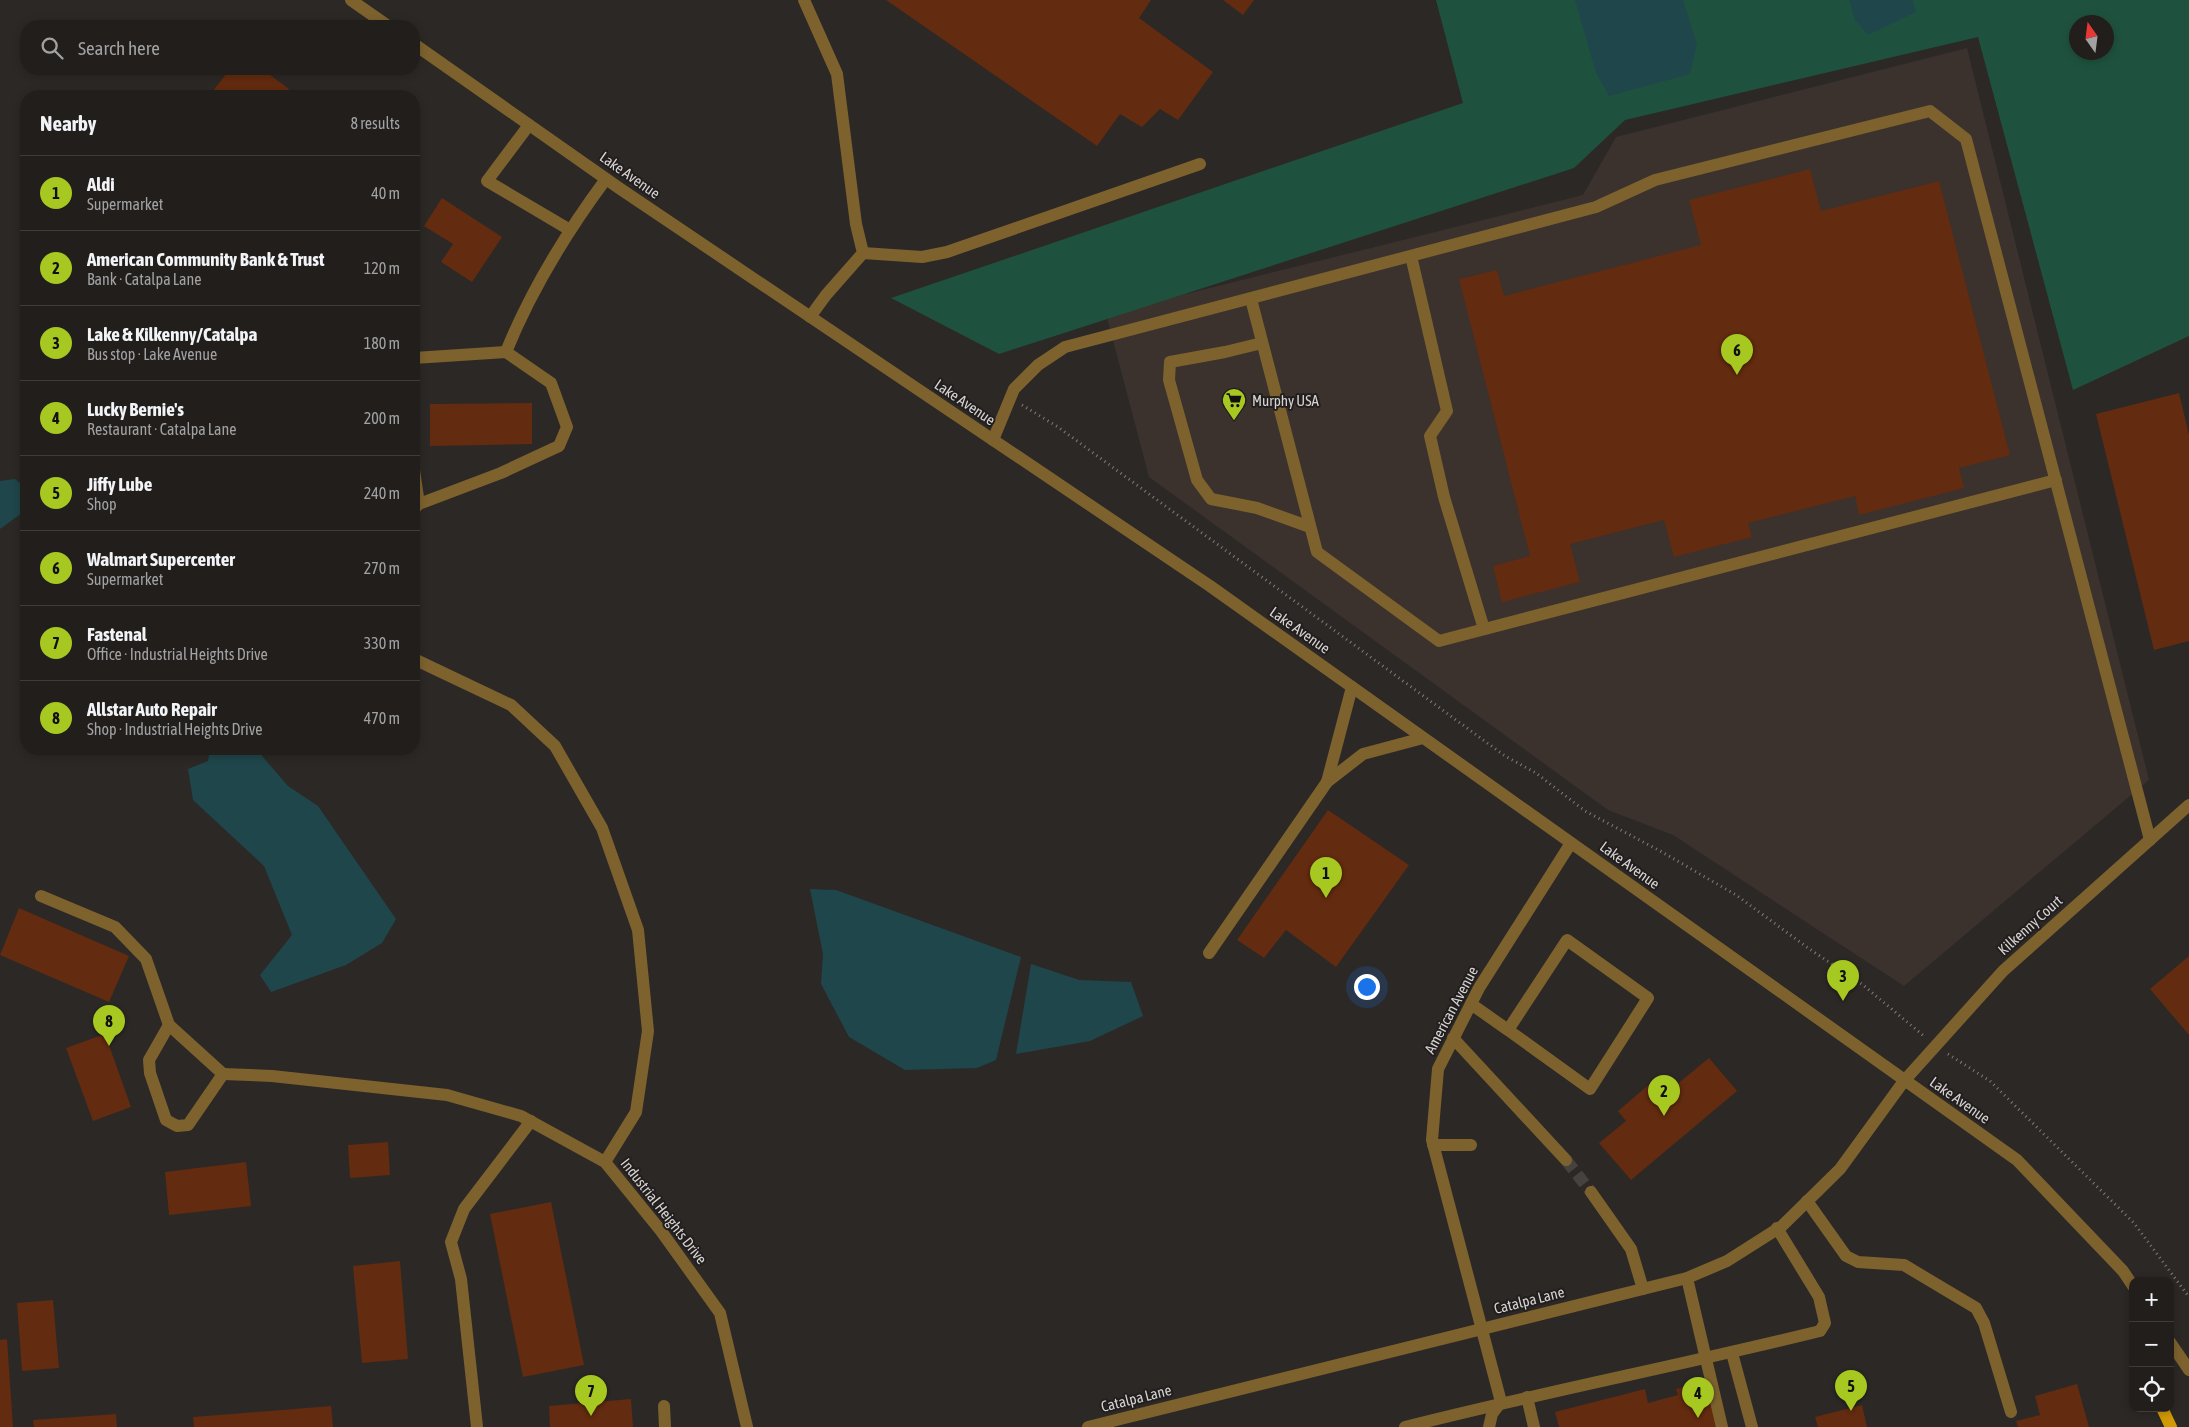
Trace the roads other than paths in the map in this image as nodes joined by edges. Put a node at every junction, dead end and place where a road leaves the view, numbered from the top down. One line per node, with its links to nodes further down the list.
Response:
1 (351, 0): 3 (street)
2 (804, 0): 9 (street)
3 (379, 20)
4 (420, 48): 5 (street, Lake Avenue)
5 (529, 125): 7 (street, Lake Avenue); 8 (street)
6 (1200, 164): 9 (street)
7 (606, 179): 8 (street); 12 (street, Lake Avenue)
8 (570, 230): 14 (street)
9 (863, 253): 12 (street)
10 (1411, 256): 11 (street); 17 (street); 20 (street)
11 (1251, 299): 13 (street); 16 (street)
12 (810, 317): 16 (street, Lake Avenue)
13 (1262, 343): 19 (street); 19 (street)
14 (506, 352): 15 (street); 18 (street)
15 (420, 358)
16 (993, 440): 22 (street, Lake Avenue)
17 (2056, 480): 20 (street); 26 (street)
18 (420, 505)
19 (1310, 527): 20 (street)
20 (1484, 629)
21 (420, 661): 40 (street)
22 (1352, 687): 23 (street, Lake Avenue); 24 (street)
23 (1423, 738): 24 (street); 27 (street, Lake Avenue)
24 (1327, 782): 29 (street)
25 (2189, 805): 26 (street, Kilkenny Court)
26 (2150, 840): 35 (street, Kilkenny Court)
27 (1571, 843): 30 (street, American Avenue); 35 (street, Lake Avenue)
28 (41, 896): 31 (street)
29 (1209, 954)
30 (1471, 1004): 32 (street); 33 (street, American Avenue)
31 (169, 1025): 34 (street); 34 (street)
32 (1508, 1030): 32 (street)
33 (1453, 1038): 37 (street, American Avenue); 39 (street)
34 (223, 1074): 36 (street, Industrial Heights Drive)
35 (1904, 1081): 42 (street, Catalpa Lane); 45 (street, Lake Avenue)
36 (531, 1121): 40 (street, Industrial Heights Drive); 57 (street)
37 (1433, 1145): 38 (street); 47 (street, American Avenue)
38 (1471, 1145)
39 (1566, 1160)
40 (605, 1162): 59 (street, Industrial Heights Drive)
41 (1591, 1192): 46 (street)
42 (1807, 1201): 43 (street, Catalpa Lane); 55 (street)
43 (1777, 1228): 44 (street, Catalpa Lane); 49 (street)
44 (1688, 1278): 46 (street, Catalpa Lane); 50 (street)
45 (2129, 1280)
46 (1643, 1289): 47 (street, Catalpa Lane)
47 (1480, 1329): 53 (street, American Avenue); 60 (street, Catalpa Lane)
48 (2174, 1348): 51 (street)
49 (1732, 1353): 50 (street); 65 (street)
50 (1706, 1358): 52 (street); 64 (street)
51 (2189, 1370)
52 (1527, 1397): 53 (street); 63 (street)
53 (1500, 1402): 61 (street); 62 (street)
54 (664, 1406): 58 (street)
55 (2011, 1412)
56 (2164, 1412): 66 (main road)
57 (477, 1427)
58 (665, 1427)
59 (747, 1427)
60 (1088, 1427)
61 (1405, 1427)
62 (1489, 1427)
63 (1534, 1427)
64 (1722, 1427)
65 (1752, 1427)
66 (2171, 1427)

